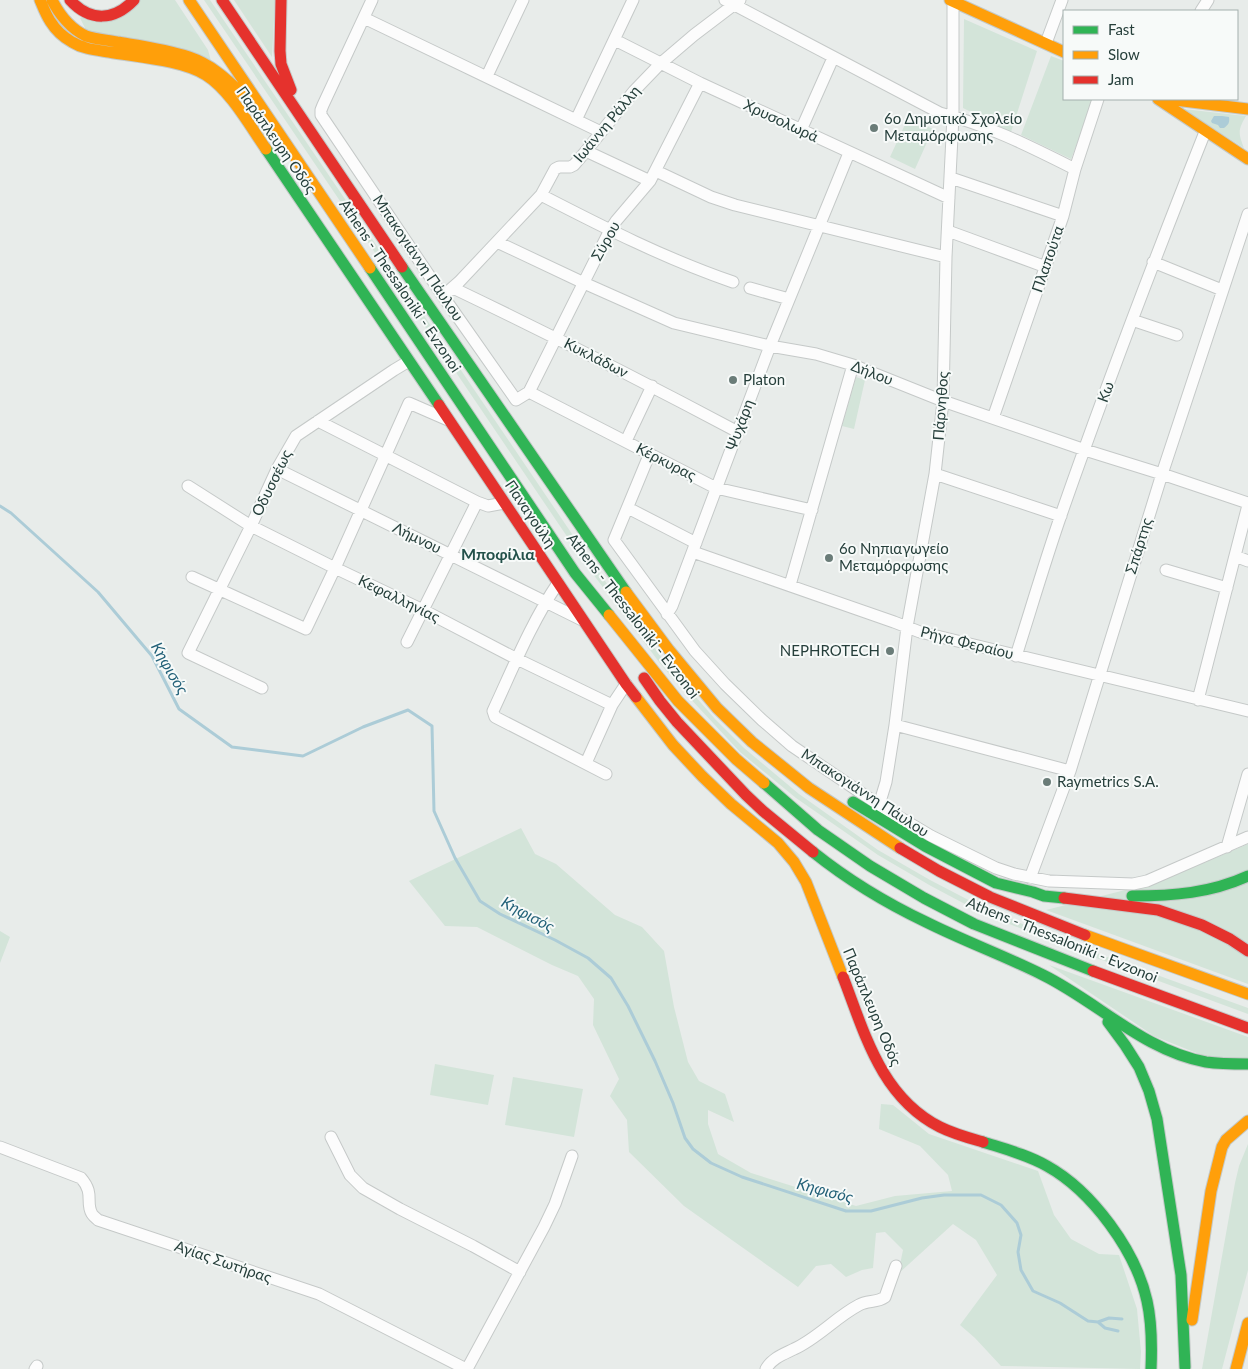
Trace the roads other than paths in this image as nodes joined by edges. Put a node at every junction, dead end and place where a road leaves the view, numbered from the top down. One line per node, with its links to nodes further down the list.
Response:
1 (40, 0): 61 (main road, Παράπλευρη Οδός)
2 (52, 0): 32 (main road)
3 (70, 0): 4 (main road)
4 (134, 0)
5 (189, 0): 32 (main road, Athens - Thessaloniki - Evzonoi)
6 (222, 0): 28 (main road, Athens - Thessaloniki - Evzonoi)
7 (281, 0): 28 (main road)
8 (372, 0): 14 (street)
9 (523, 0): 20 (street)
10 (633, 0): 15 (street)
11 (1062, 0): 16 (street)
12 (951, 1): 16 (main road); 26 (street, Πάρνηθος)
13 (733, 2): 18 (street); 19 (street, Ιωάννη Ράλλη)
14 (364, 18): 20 (street); 55 (street, Μπακογιάννη Πάυλου)
15 (614, 40): 19 (street, Χρυσολωρά); 27 (street)
16 (1046, 44): 17 (main road)
17 (1063, 52)
18 (833, 58): 26 (street); 29 (street)
19 (660, 64): 21 (street, Χρυσολωρά); 30 (street, Ιωάννη Ράλλη)
20 (487, 76): 27 (street)
21 (700, 83): 29 (street, Χρυσολωρά); 37 (street, Σύρου)
22 (1098, 100): 36 (street, Πλαπούτα)
23 (1159, 100): 31 (main road)
24 (1175, 100): 25 (main road)
25 (1248, 109)
26 (953, 116): 36 (street); 38 (street, Πάρνηθος)
27 (576, 120): 30 (street)
28 (308, 128): 113 (main road, Athens - Thessaloniki - Evzonoi)
29 (801, 130): 34 (street, Χρυσολωρά)
30 (602, 132): 33 (street, Ιωάννη Ράλλη)
31 (1206, 132): 35 (main road); 48 (street, Κω)
32 (291, 150): 94 (main road, Athens - Thessaloniki - Evzonoi)
33 (586, 151): 37 (street); 39 (street, Ιωάννη Ράλλη)
34 (849, 153): 40 (street, Χρυσολωρά); 43 (street, Ψυχάρη)
35 (1248, 159)
36 (1075, 170): 42 (street, Πλαπούτα)
37 (653, 176): 43 (street); 44 (street, Σύρου)
38 (950, 178): 40 (street, Πάρνηθος); 42 (street)
39 (540, 195): 44 (street); 46 (street, Ιωάννη Ράλλη)
40 (950, 198): 45 (street, Πάρνηθος)
41 (1248, 214): 54 (street, Σπάρτης)
42 (1062, 216): 49 (street, Πλαπούτα)
43 (819, 225): 47 (street); 56 (street, Ψυχάρη)
44 (610, 230): 50 (street); 51 (street, Σύρου)
45 (948, 232): 47 (street, Πάρνηθος); 49 (street)
46 (497, 242): 51 (street, Δήλου); 52 (street, Ιωάννη Ράλλη)
47 (946, 256): 66 (street, Πάρνηθος)
48 (1153, 262): 54 (street); 57 (street, Κω)
49 (1046, 267): 67 (street, Πλαπούτα)
50 (733, 282)
51 (584, 283): 59 (street, Σύρου); 60 (street, Δήλου)
52 (453, 288): 55 (street, Ιωάννη Ράλλη); 59 (street, Κυκλάδων)
53 (750, 288): 56 (street)
54 (1222, 290): 77 (street, Σπάρτης)
55 (443, 296): 65 (street, Μπακογιάννη Πάυλου)
56 (789, 299): 60 (street, Ψυχάρη)
57 (1132, 320): 58 (street); 72 (street, Κω)
58 (1177, 335)
59 (556, 338): 63 (street, Κυκλάδων); 64 (street, Σύρου)
60 (770, 346): 62 (street, Δήλου); 70 (street, Ψυχάρη)
61 (409, 361): 68 (main road, Παναγούλη); 69 (street, Οδυσσέως)
62 (852, 364): 66 (street, Δήλου); 84 (street)
63 (652, 386): 70 (street, Κυκλάδων); 71 (street)
64 (528, 392): 65 (street, Σύρου); 71 (street, Κέρκυρας)
65 (516, 400)
66 (943, 401): 67 (street, Δήλου); 76 (street, Πάρνηθος)
67 (993, 418): 72 (street, Δήλου)
68 (449, 420): 74 (street); 81 (main road, Παναγούλη)
69 (318, 421): 74 (street); 75 (street, Οδυσσέως)
70 (738, 432): 79 (street, Ψυχάρη)
71 (626, 441): 73 (street, Κέρκυρας)
72 (1085, 450): 77 (street, Δήλου); 86 (street, Κω)
73 (650, 453): 79 (street, Κέρκυρας); 83 (street)
74 (385, 456): 80 (street); 85 (street)
75 (278, 469): 85 (street, Λήμνου); 87 (street, Οδυσσέως)
76 (935, 474): 86 (street); 104 (street, Πάρνηθος)
77 (1162, 474): 82 (street, Δήλου); 108 (street, Σπάρτης)
78 (188, 486): 87 (street, Κεφαλληνίας)
79 (716, 488): 84 (street, Κέρκυρας); 88 (street, Ψυχάρη)
80 (477, 502): 81 (street); 89 (street)
81 (504, 503): 96 (main road, Παναγούλη)
82 (1248, 504): 90 (street)
83 (628, 508): 88 (street, Ρήγα Φεραίου); 102 (street, Μπακογιάννη Πάυλου)
84 (812, 510): 97 (street)
85 (361, 511): 89 (street, Λήμνου); 92 (street)
86 (1061, 516): 106 (street, Κω)
87 (251, 526): 92 (street, Κεφαλληνίας); 99 (street, Οδυσσέως)
88 (694, 548): 97 (street, Ρήγα Φεραίου); 102 (street, Ψυχάρη)
89 (451, 554): 100 (street, Λήμνου); 101 (street)
90 (1235, 556): 91 (street); 98 (street)
91 (1248, 561)
92 (335, 568): 99 (street); 101 (street, Κεφαλληνίας)
93 (1166, 570): 98 (street)
94 (575, 573): 130 (main road); 131 (main road, Athens - Thessaloniki - Evzonoi)
95 (192, 577): 99 (street)
96 (558, 583): 100 (street); 103 (main road, Παναγούλη)
97 (790, 585): 104 (street, Ρήγα Φεραίου)
98 (1227, 588): 111 (street)
99 (220, 590): 110 (street, Οδυσσέως)
100 (546, 602): 103 (street, Λήμνου); 107 (street)
101 (423, 610): 105 (street); 107 (street, Κεφαλληνίας)
102 (667, 614): 122 (street, Μπακογιάννη Πάυλου)
103 (583, 620): 109 (main road, Παναγούλη)
104 (908, 627): 106 (street, Ρήγα Φεραίου); 115 (street, Πάρνηθος)
105 (407, 642)
106 (1016, 656): 108 (street, Ρήγα Φεραίου)
107 (517, 659): 112 (street, Κεφαλληνίας); 116 (street)
108 (1099, 676): 111 (street, Ρήγα Φεραίου); 118 (street, Σπάρτης)
109 (626, 684): 112 (street); 143 (main road, Παράπλευρη Οδός)
110 (262, 688)
111 (1198, 700): 114 (street, Ρήγα Φεραίου)
112 (612, 705): 116 (street)
113 (717, 708): 117 (main road); 129 (main road, Athens - Thessaloniki - Evzonoi)
114 (1248, 711)
115 (895, 725): 118 (street); 122 (street, Πάρνηθος)
116 (586, 762): 119 (street)
117 (800, 766)
118 (1070, 771): 126 (street, Σπάρτης)
119 (606, 774)
120 (1248, 774): 124 (street)
121 (844, 796): 127 (main road)
122 (879, 805): 126 (street, Μπακογιάννη Πάυλου)
123 (1248, 837): 124 (street, Μπακογιάννη Πάυλου)
124 (1227, 847): 126 (street, Μπακογιάννη Πάυλου)
125 (1248, 876): 127 (main road)
126 (1030, 878)
127 (1033, 892): 128 (main road)
128 (1248, 951)
129 (1248, 994)
130 (1095, 1007): 132 (main road); 140 (main road)
131 (1248, 1028)
132 (1248, 1064)
133 (1248, 1121): 140 (main road)
134 (332, 1137): 138 (street)
135 (0, 1147): 141 (street, Αγίας Σωτήρας)
136 (572, 1156): 138 (street)
137 (896, 1266): 142 (street)
138 (520, 1272): 141 (street)
139 (1248, 1323): 144 (main road)
140 (1185, 1368)
141 (467, 1369)
142 (766, 1369)
143 (1151, 1369)
144 (1236, 1369)

